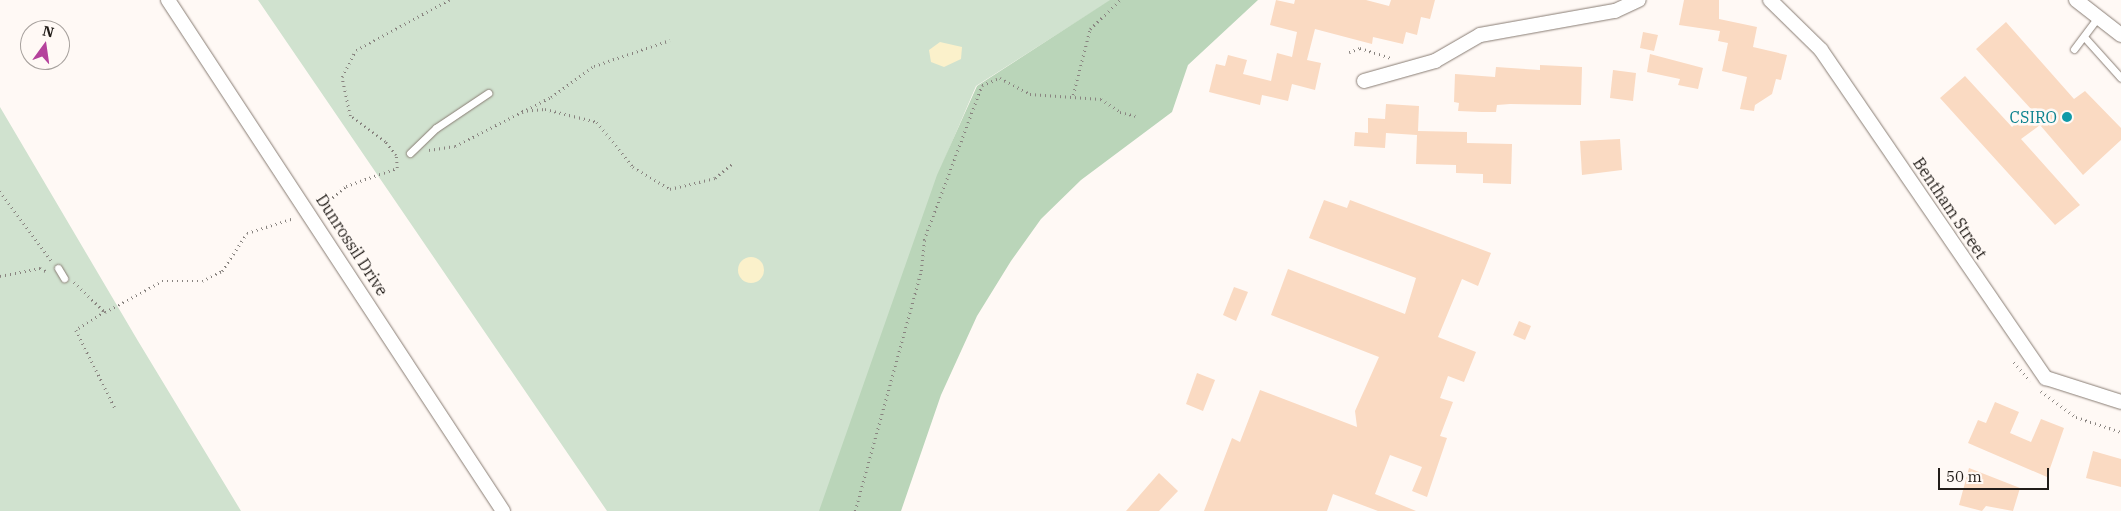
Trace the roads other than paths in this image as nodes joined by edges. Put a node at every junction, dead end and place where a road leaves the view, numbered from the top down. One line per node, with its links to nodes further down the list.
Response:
1 (168, 0): 16 (street, Dunrossil Drive)
2 (1639, 0): 10 (street)
3 (1770, 0): 15 (street, Bentham Street)
4 (2076, 0): 5 (street)
5 (2097, 20): 6 (street); 7 (lane)
6 (2121, 35)
7 (2086, 39): 8 (lane); 9 (lane)
8 (2074, 49)
9 (2121, 78)
10 (1364, 81)
11 (488, 93): 12 (lane)
12 (410, 153)
13 (58, 268): 14 (lane)
14 (64, 278)
15 (2121, 402)
16 (503, 511)

